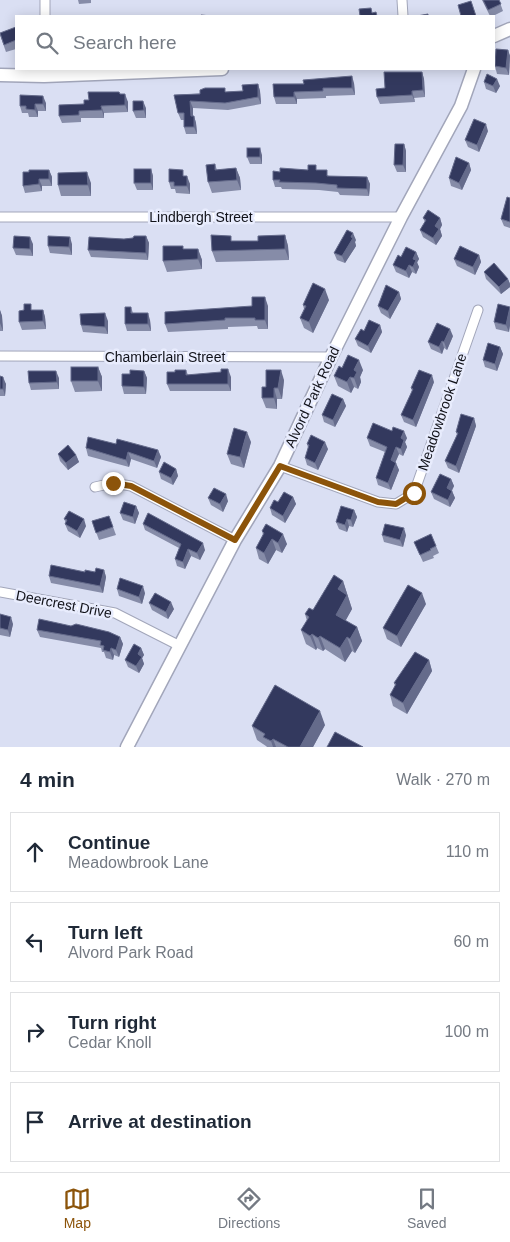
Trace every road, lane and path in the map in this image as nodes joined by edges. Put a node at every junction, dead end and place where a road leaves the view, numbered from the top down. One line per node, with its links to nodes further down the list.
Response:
1 (45, 0): 3 (street)
2 (402, 0): 4 (street)
3 (45, 15)
4 (403, 15)
5 (510, 29): 6 (street)
6 (495, 36)
7 (163, 70): 9 (street)
8 (474, 70): 12 (street, Alvord Park Road)
9 (44, 72): 10 (street)
10 (0, 75)
11 (0, 217): 12 (street, Lindbergh Street)
12 (401, 217): 15 (street, Alvord Park Road)
13 (478, 310): 16 (street, Meadowbrook Lane)
14 (0, 356): 15 (street, Chamberlain Street)
15 (331, 357): 16 (street, Alvord Park Road)
16 (280, 466): 18 (street, Alvord Park Road)
17 (95, 487): 18 (street)
18 (235, 540): 20 (street, Alvord Park Road)
19 (0, 592): 20 (street, Deercrest Drive)
20 (180, 646): 21 (street, Alvord Park Road)
21 (127, 747)

